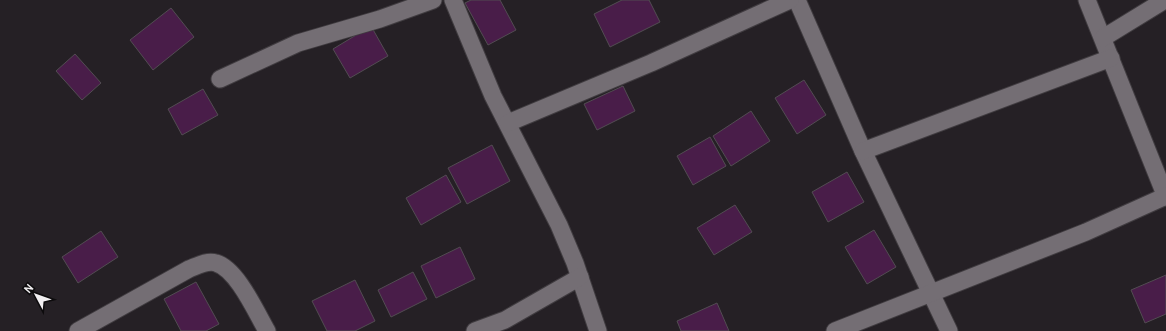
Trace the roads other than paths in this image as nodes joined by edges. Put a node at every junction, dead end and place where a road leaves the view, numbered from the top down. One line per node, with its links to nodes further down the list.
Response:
1 (433, 0): 9 (street)
2 (453, 0): 10 (street)
3 (790, 0): 10 (street)
4 (797, 0): 11 (street)
5 (1087, 0): 7 (street)
6 (1165, 0): 7 (street)
7 (1103, 38): 8 (street)
8 (1112, 58): 11 (street); 12 (street)
9 (220, 79)
10 (508, 123): 13 (street)
11 (863, 151): 14 (street)
12 (1166, 196): 14 (street)
13 (580, 277): 17 (street); 18 (street)
14 (932, 293): 19 (street); 20 (street)
15 (78, 331): 16 (street)
16 (267, 331)
17 (475, 331)
18 (598, 331)
19 (835, 331)
20 (949, 331)

